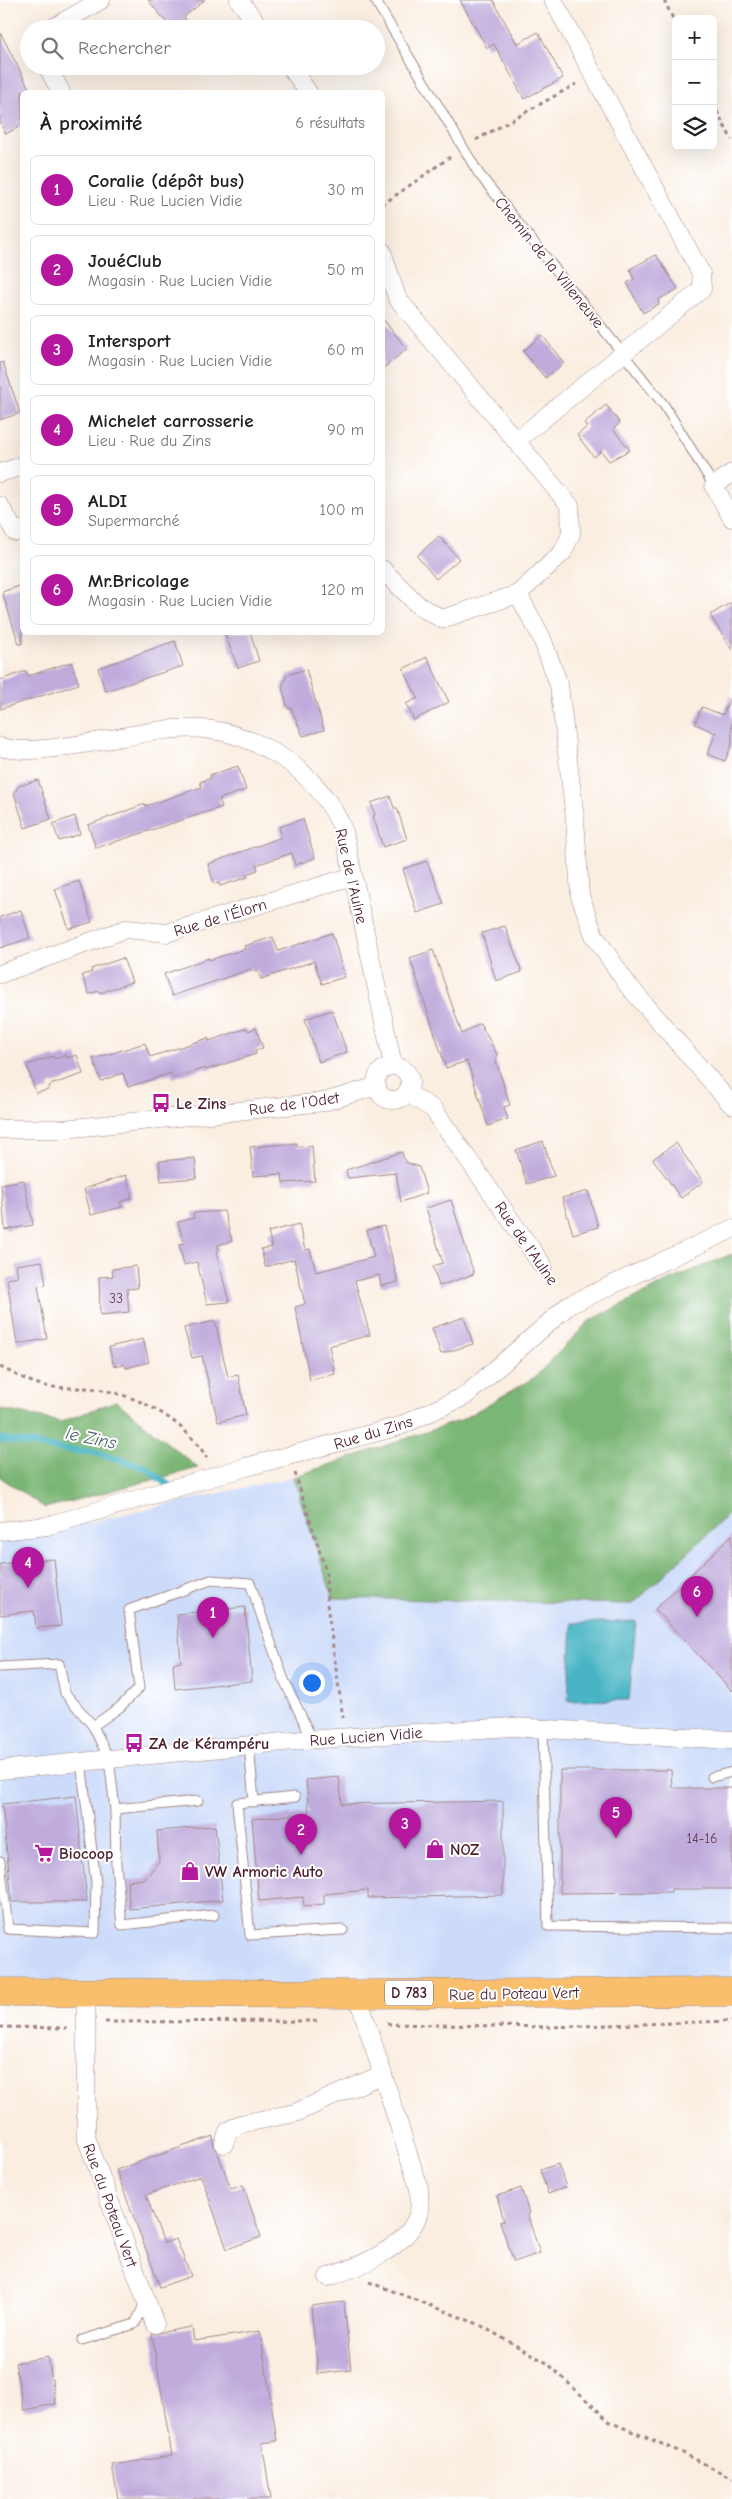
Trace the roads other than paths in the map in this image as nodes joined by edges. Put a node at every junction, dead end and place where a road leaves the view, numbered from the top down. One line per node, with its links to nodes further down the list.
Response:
1 (101, 0): 5 (street)
2 (239, 0): 6 (street)
3 (375, 0): 12 (lane, Chemin de la Villeneuve)
4 (553, 0): 12 (street)
5 (67, 20)
6 (254, 20)
7 (52, 75): 9 (street)
8 (296, 75): 10 (street)
9 (59, 90)
10 (307, 90)
11 (385, 260): 13 (street)
12 (624, 354): 13 (street); 17 (lane, Chemin de la Villeneuve)
13 (516, 441): 22 (street)
14 (20, 467): 15 (street)
15 (0, 473)
16 (732, 473): 17 (street)
17 (714, 486): 19 (street, Chemin de la Villeneuve)
18 (0, 506): 20 (street)
19 (732, 518)
20 (20, 531)
21 (385, 572): 22 (street)
22 (518, 594): 29 (street)
23 (0, 747): 24 (street, Rue de l'Aulne)
24 (353, 876): 25 (street, Rue de l'Élorn); 26 (street, Rue de l'Aulne)
25 (0, 974)
26 (393, 1066): 27 (street); 28 (street)
27 (377, 1086): 28 (street); 30 (street, Rue de l'Odet)
28 (407, 1093): 32 (street, Rue de l'Aulne)
29 (732, 1105)
30 (0, 1129)
31 (732, 1229): 33 (street, Rue du Zins)
32 (543, 1266)
33 (0, 1531)
34 (0, 1667): 35 (lane)
35 (93, 1726): 37 (lane); 40 (lane)
36 (543, 1729): 37 (street, Rue Lucien Vidie); 38 (street, Rue Lucien Vidie); 51 (lane)
37 (312, 1739): 39 (street, Rue Lucien Vidie)
38 (732, 1740)
39 (249, 1745): 40 (street, Rue Lucien Vidie); 47 (lane)
40 (109, 1759): 41 (street, Rue Lucien Vidie); 48 (lane)
41 (81, 1762): 42 (street, Rue Lucien Vidie); 49 (lane)
42 (0, 1770)
43 (732, 1772): 44 (lane)
44 (712, 1777)
45 (295, 1797): 47 (lane)
46 (198, 1801): 48 (lane)
47 (254, 1802): 52 (lane)
48 (115, 1809): 50 (lane)
49 (0, 1861)
50 (214, 1914)
51 (732, 1928)
52 (344, 1930)
53 (0, 1992): 54 (main road, Rue du Poteau Vert / D 783)
54 (86, 1992): 56 (main road, Rue du Poteau Vert / D 783); 60 (street, Rue du Poteau Vert)
55 (732, 1992): 56 (main road, Rue du Poteau Vert / D 783)
56 (357, 1994): 57 (street)
57 (383, 2074): 58 (street); 59 (street)
58 (224, 2144)
59 (334, 2275)
60 (146, 2300): 61 (street, Rue du Poteau Vert); 62 (lane)
61 (155, 2324)
62 (82, 2340)

